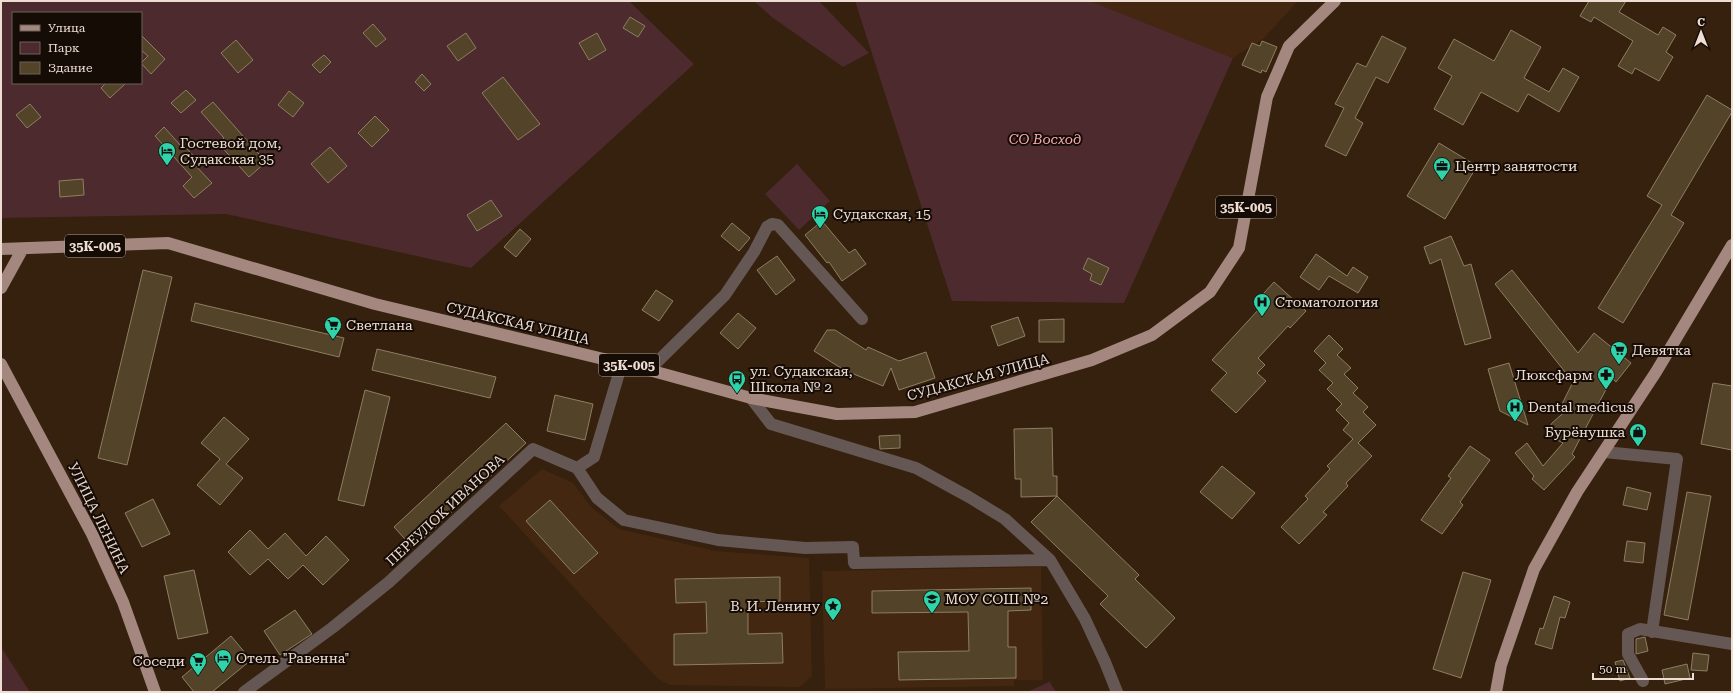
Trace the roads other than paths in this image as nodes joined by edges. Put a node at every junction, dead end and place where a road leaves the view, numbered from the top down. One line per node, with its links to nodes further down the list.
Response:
1 (1335, 1): 10 (main road, СУДАКСКАЯ УЛИЦА / 35К-005)
2 (1732, 245): 11 (main road)
3 (1, 249): 4 (main road, 35К-005)
4 (22, 250): 5 (main road); 7 (main road, СУДАКСКАЯ УЛИЦА / 35К-005)
5 (1, 288)
6 (862, 320): 9 (street)
7 (622, 363): 9 (main road, СУДАКСКАЯ УЛИЦА / 35К-005); 12 (street)
8 (1, 364): 17 (main road, УЛИЦА ЛЕНИНА)
9 (649, 370): 10 (main road, СУДАКСКАЯ УЛИЦА / 35К-005)
10 (751, 398): 13 (street)
11 (1604, 452): 14 (street); 20 (main road)
12 (577, 468): 13 (street); 18 (street, ПЕРЕУЛОК ИВАНОВА)
13 (1050, 560): 19 (street)
14 (1652, 632): 15 (street); 16 (street)
15 (1732, 644)
16 (1643, 681)
17 (155, 692)
18 (244, 692)
19 (1118, 692)
20 (1496, 692)

